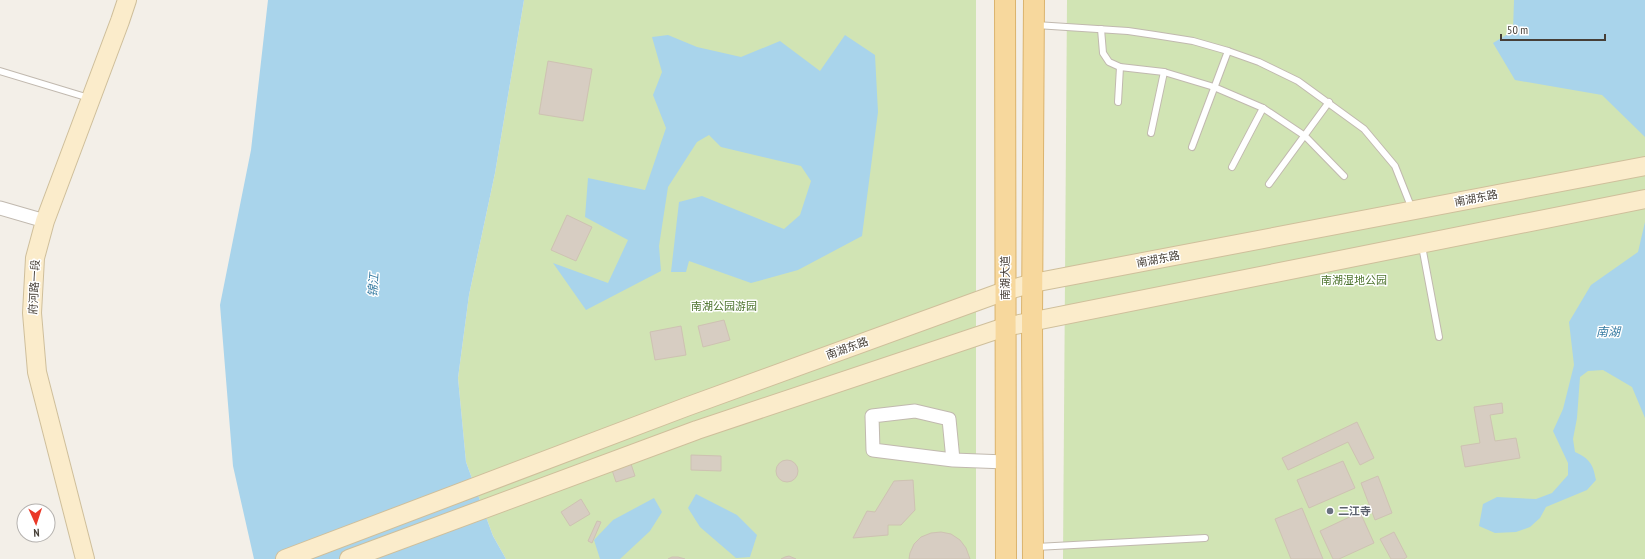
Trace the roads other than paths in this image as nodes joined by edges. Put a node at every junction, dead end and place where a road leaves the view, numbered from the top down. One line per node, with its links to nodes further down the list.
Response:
1 (127, 0): 11 (main road, 府河路一段)
2 (1006, 0): 28 (main road, 南湖大道)
3 (1034, 0): 4 (main road)
4 (1034, 25): 5 (lane); 27 (main road)
5 (1101, 29): 6 (lane); 7 (lane)
6 (1228, 51): 10 (lane); 13 (lane)
7 (1120, 67): 9 (lane); 12 (lane)
8 (0, 70): 11 (lane)
9 (1164, 72): 10 (lane); 15 (lane)
10 (1214, 87): 14 (lane); 17 (lane)
11 (91, 98): 25 (main road, 府河路一段)
12 (1118, 102)
13 (1329, 102): 16 (lane); 24 (lane)
14 (1263, 108): 16 (lane); 19 (lane)
15 (1152, 133)
16 (1304, 136): 20 (lane); 21 (lane)
17 (1192, 147)
18 (1645, 166): 24 (main road, 南湖东路)
19 (1232, 167)
20 (1344, 176)
21 (1269, 184)
22 (1639, 200): 26 (main road)
23 (0, 208): 25 (street)
24 (1413, 210): 27 (main road, 南湖东路)
25 (45, 221): 37 (main road, 府河路一段)
26 (1421, 244): 29 (main road); 31 (lane)
27 (1033, 283): 28 (main road, 南湖东路); 29 (main road)
28 (1005, 291): 30 (main road, 南湖大道); 38 (main road, 南湖东路)
29 (1032, 321): 30 (main road); 35 (main road)
30 (1005, 327): 33 (main road, 南湖大道); 39 (main road)
31 (1439, 337)
32 (953, 460): 32 (street); 33 (street)
33 (1006, 462): 36 (main road, 南湖大道)
34 (1205, 538): 35 (lane)
35 (1033, 553)
36 (1006, 558)
37 (85, 559)
38 (285, 559)
39 (349, 559)

